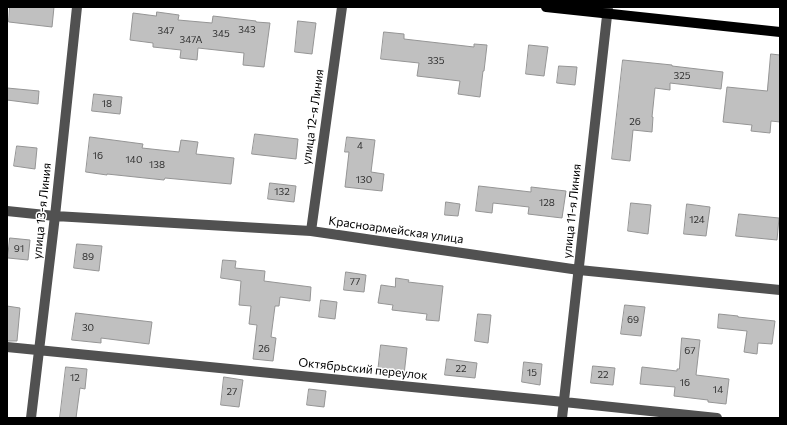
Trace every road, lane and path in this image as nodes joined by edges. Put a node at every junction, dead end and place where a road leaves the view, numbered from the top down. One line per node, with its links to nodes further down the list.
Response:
1 (77, 7): 7 (street, улица 13-я Линия)
2 (342, 7): 8 (street, улица 12-я Линия)
3 (546, 7): 4 (main road)
4 (607, 10): 5 (main road); 9 (street, улица 11-я Линия)
5 (780, 32)
6 (7, 211): 7 (street, Красноармейская улица)
7 (55, 216): 8 (street, Красноармейская улица); 12 (street, улица 13-я Линия)
8 (311, 231): 9 (street, Красноармейская улица)
9 (579, 270): 10 (street, Красноармейская улица); 13 (street, улица 11-я Линия)
10 (780, 290)
11 (7, 347): 12 (street, Октябрьский переулок)
12 (39, 351): 13 (street, Октябрьский переулок); 14 (street, улица 13-я Линия)
13 (564, 402): 15 (street, улица 11-я Линия); 16 (street, Октябрьский переулок)
14 (31, 418)
15 (562, 418)
16 (717, 418)

